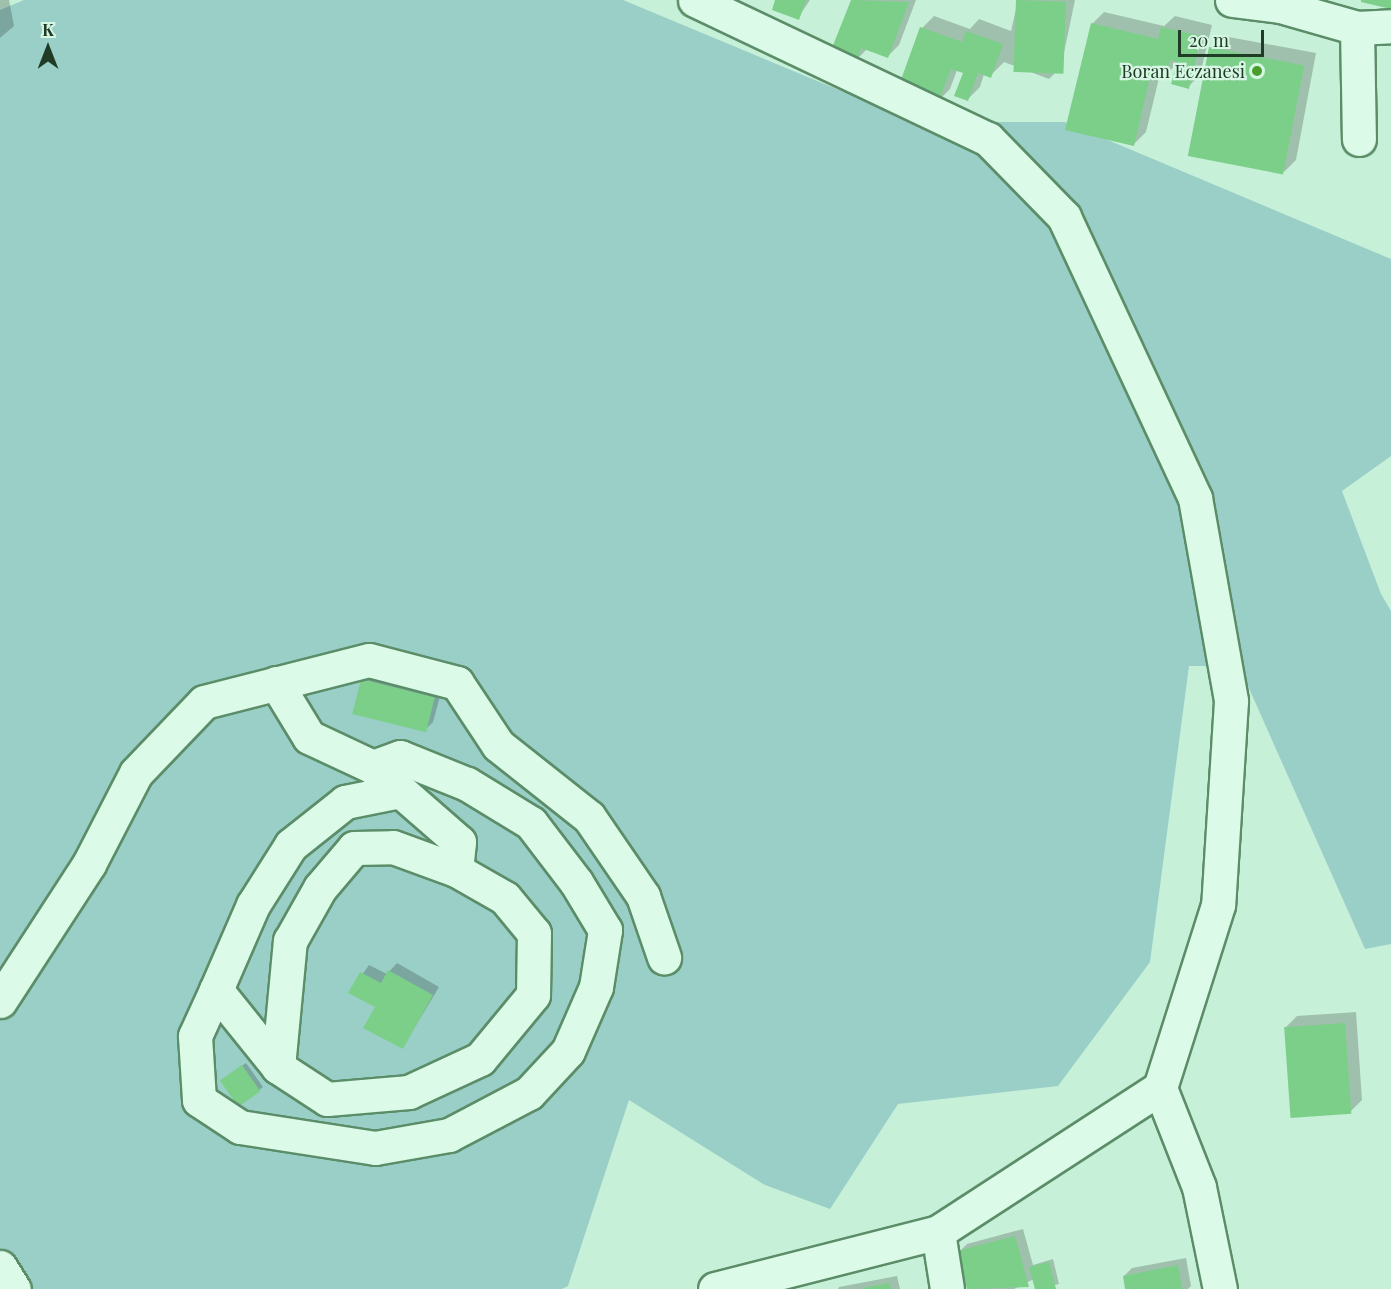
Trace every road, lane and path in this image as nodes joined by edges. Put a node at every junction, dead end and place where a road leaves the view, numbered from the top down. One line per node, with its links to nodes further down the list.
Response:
1 (695, 0): 14 (street)
2 (1232, 0): 4 (street)
3 (1391, 26): 4 (street)
4 (1357, 28): 5 (street)
5 (1359, 139)
6 (276, 683): 7 (street); 10 (street); 12 (street)
7 (373, 767): 8 (street); 11 (street)
8 (400, 791): 9 (street); 11 (street)
9 (456, 870): 13 (street); 13 (street)
10 (664, 957)
11 (216, 990): 13 (street)
12 (0, 1001)
13 (278, 1067)
14 (1160, 1088): 15 (street); 20 (street)
15 (938, 1232): 18 (street); 19 (street)
16 (0, 1267): 17 (street)
17 (14, 1289)
18 (715, 1289)
19 (947, 1289)
20 (1220, 1289)

